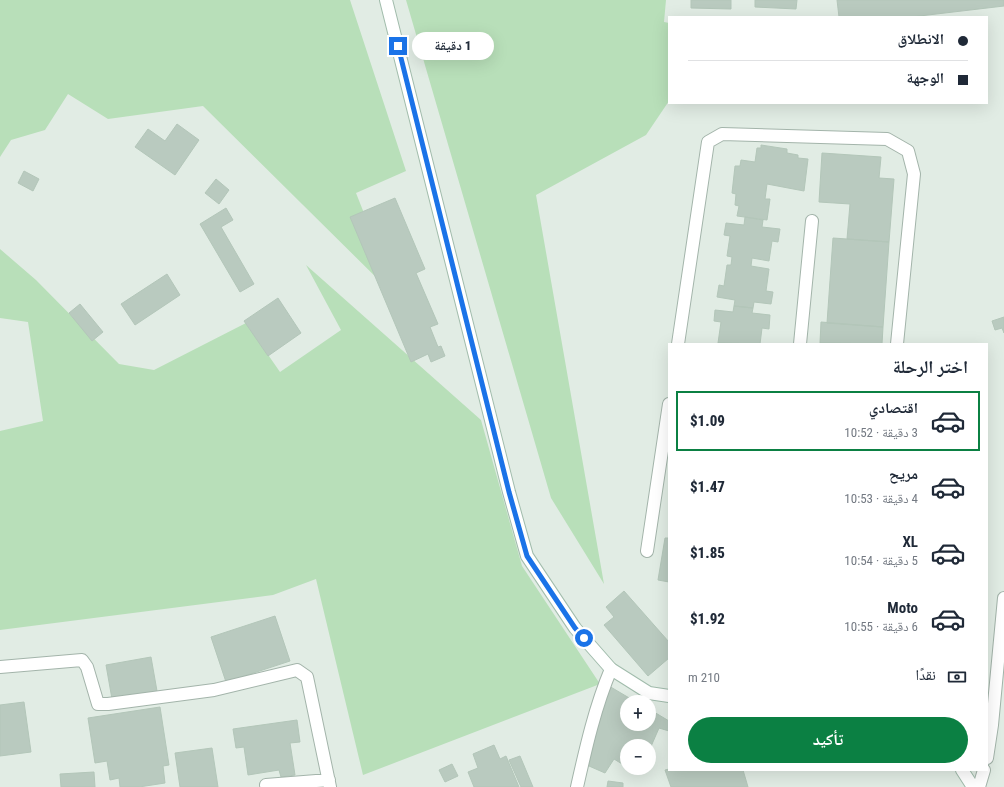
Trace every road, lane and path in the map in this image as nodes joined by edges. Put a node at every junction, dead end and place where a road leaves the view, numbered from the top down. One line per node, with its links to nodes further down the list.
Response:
1 (386, 0): 10 (street)
2 (812, 222): 4 (street)
3 (678, 343): 5 (street)
4 (800, 343)
5 (897, 343)
6 (668, 411): 7 (street)
7 (647, 551)
8 (1004, 598): 12 (street)
9 (0, 667): 15 (street)
10 (611, 669): 11 (street); 17 (street)
11 (668, 696)
12 (988, 751)
13 (963, 771): 18 (street)
14 (984, 771): 19 (street)
15 (330, 784): 16 (street)
16 (266, 785)
17 (577, 787)
18 (973, 787)
19 (978, 787)

